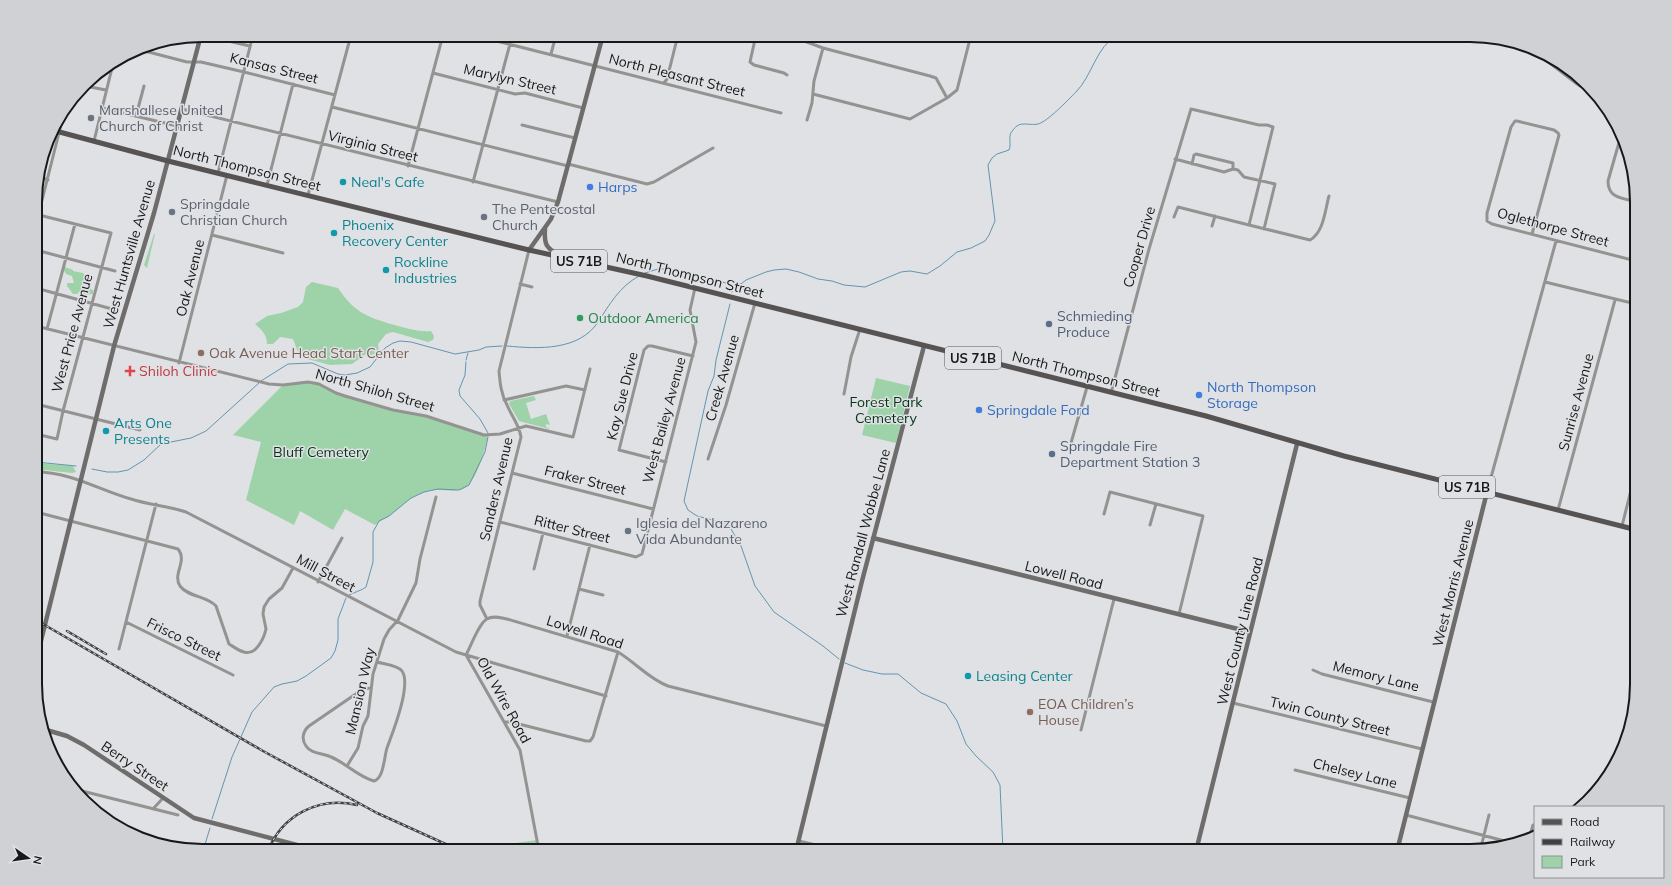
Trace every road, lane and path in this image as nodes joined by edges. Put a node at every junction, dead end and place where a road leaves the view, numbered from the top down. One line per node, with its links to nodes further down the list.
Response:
1 (199, 42): 18 (street, West Huntsville Avenue)
2 (232, 42): 14 (street)
3 (251, 42): 14 (street)
4 (349, 42): 33 (street)
5 (441, 42): 23 (street)
6 (504, 42): 13 (street, North Pleasant Street)
7 (554, 42): 17 (street)
8 (601, 42): 20 (street)
9 (676, 42): 25 (street)
10 (754, 42): 24 (street)
11 (807, 42): 15 (street)
12 (969, 42): 34 (street)
13 (510, 44): 17 (street, North Pleasant Street); 30 (street)
14 (250, 46): 22 (street)
15 (823, 48): 32 (street); 34 (street)
16 (148, 52): 18 (street, Kansas Street)
17 (551, 54): 20 (street, North Pleasant Street)
18 (194, 62): 22 (street, Kansas Street); 38 (street, West Huntsville Avenue)
19 (1549, 63): 27 (street)
20 (595, 66): 25 (street, North Pleasant Street); 37 (street)
21 (111, 70): 31 (street)
22 (244, 72): 26 (street, Kansas Street); 42 (street)
23 (433, 72): 30 (street, Marylyn Street); 46 (street)
24 (787, 75)
25 (664, 83): 39 (street, North Pleasant Street)
26 (294, 84): 33 (street, Kansas Street); 48 (street)
27 (1578, 85)
28 (144, 86): 40 (street)
29 (91, 87): 31 (street)
30 (499, 89): 37 (street, Marylyn Street); 53 (street)
31 (106, 90): 36 (street)
32 (813, 94): 34 (street); 41 (street)
33 (335, 95): 35 (street)
34 (947, 98)
35 (332, 107): 46 (street); 52 (street)
36 (102, 108): 40 (street); 50 (street)
37 (583, 108): 49 (street)
38 (182, 109): 42 (street, Virginia Street); 44 (street, West Huntsville Avenue)
39 (781, 112)
40 (136, 116): 44 (street)
41 (807, 120)
42 (231, 121): 48 (street, Virginia Street); 61 (street)
43 (61, 126): 47 (street)
44 (177, 126): 56 (street, West Huntsville Avenue)
45 (522, 126): 49 (street)
46 (418, 129): 53 (street); 59 (street)
47 (60, 132): 50 (main road, North Thompson Street / US 71B); 64 (street)
48 (280, 134): 52 (street, Virginia Street); 67 (street)
49 (575, 138): 58 (street)
50 (94, 141): 56 (main road, North Thompson Street / US 71B)
51 (1619, 143): 71 (street)
52 (322, 144): 59 (street, Virginia Street); 68 (street)
53 (483, 145): 58 (street); 66 (street)
54 (713, 148): 58 (street)
55 (1175, 159): 57 (street); 65 (street, Cooper Drive); 114 (street, Cooper Drive)
56 (168, 161): 61 (main road, North Thompson Street / US 71B); 107 (street, West Huntsville Avenue)
57 (1192, 164): 60 (street); 60 (street)
58 (568, 165): 72 (street)
59 (408, 166): 66 (street, Virginia Street)
60 (1234, 169): 65 (street)
61 (218, 173): 62 (main road, North Thompson Street / US 71B)
62 (227, 175): 67 (main road, North Thompson Street / US 71B); 82 (street, Oak Avenue)
63 (44, 178): 64 (street)
64 (48, 180): 70 (street)
65 (1260, 181): 77 (street); 80 (street)
66 (473, 182): 72 (street, Virginia Street)
67 (267, 185): 68 (main road, North Thompson Street / US 71B)
68 (308, 195): 84 (main road, North Thompson Street / US 71B)
69 (1328, 196): 80 (street)
70 (42, 199)
71 (1630, 200)
72 (558, 202): 79 (street)
73 (42, 216): 76 (street)
74 (1215, 216): 75 (street); 77 (street); 78 (street)
75 (1174, 217)
76 (75, 224): 88 (street); 90 (street, West Price Avenue)
77 (1249, 225): 80 (street)
78 (1212, 226)
79 (545, 229): 84 (street); 87 (street)
80 (1264, 229)
81 (1532, 234): 81 (street, Oglethorpe Street); 83 (street, Oglethorpe Street)
82 (212, 235): 86 (street); 110 (street, Oak Avenue)
83 (1556, 241): 89 (street, Oglethorpe Street); 92 (street, West Morris Avenue)
84 (529, 250): 87 (main road, North Thompson Street / US 71B); 93 (street, Sanders Avenue)
85 (42, 252): 88 (street)
86 (283, 252)
87 (559, 256): 95 (main road, North Thompson Street / US 71B)
88 (65, 258): 90 (street); 97 (street)
89 (1630, 260)
90 (101, 267): 91 (street); 99 (street, West Price Avenue)
91 (115, 271)
92 (1545, 282): 98 (street); 130 (street, West Morris Avenue)
93 (520, 284): 94 (street); 116 (street, Sanders Avenue)
94 (532, 287)
95 (695, 288): 100 (main road, North Thompson Street / US 71B); 109 (street, West Bailey Avenue)
96 (42, 290): 97 (street)
97 (56, 294): 99 (street); 104 (street)
98 (1615, 300): 101 (street); 136 (street, Sunrise Avenue)
99 (92, 303): 102 (street); 106 (street, West Price Avenue)
100 (754, 303): 105 (main road, North Thompson Street / US 71B); 125 (street, Creek Avenue)
101 (1630, 303)
102 (112, 309)
103 (42, 328): 104 (street, North Shiloh Street)
104 (47, 329): 106 (street, North Shiloh Street)
105 (860, 329): 108 (main road, North Thompson Street / US 71B); 115 (street)
106 (82, 338): 107 (street, North Shiloh Street); 118 (street, West Price Avenue)
107 (114, 346): 110 (street, North Shiloh Street); 119 (street, West Huntsville Avenue)
108 (924, 346): 112 (main road, North Thompson Street / US 71B); 146 (street, West Randall Wobbe Lane)
109 (693, 356): 126 (street, West Bailey Avenue); 126 (street, Kay Sue Drive)
110 (179, 362): 120 (street, North Shiloh Street)
111 (590, 369): 113 (street)
112 (1087, 387): 114 (main road, North Thompson Street / US 71B); 123 (street)
113 (584, 390): 116 (street); 120 (street)
114 (1111, 393): 124 (main road, North Thompson Street / US 71B)
115 (844, 394)
116 (504, 400): 120 (street, Sanders Avenue)
117 (42, 406): 118 (street)
118 (63, 411): 119 (street); 122 (street, West Price Avenue)
119 (96, 419): 121 (street); 129 (street, West Huntsville Avenue)
120 (520, 428): 128 (street, Sanders Avenue)
121 (140, 430)
122 (42, 435)
123 (1071, 443)
124 (1297, 444): 130 (main road, US 71B); 161 (street, West County Line Road)
125 (708, 459)
126 (666, 462): 135 (street, West Bailey Avenue)
127 (42, 472): 129 (street, Mill Street)
128 (512, 473): 135 (street, Fraker Street); 140 (street, Sanders Avenue)
129 (81, 480): 133 (street, Mill Street); 139 (street, West Huntsville Avenue)
130 (1487, 492): 136 (main road, US 71B); 171 (street, West Morris Avenue)
131 (1630, 494): 142 (street)
132 (436, 496): 159 (street, Mansion Way)
133 (156, 504): 147 (street); 150 (street, Mill Street)
134 (1156, 504): 138 (street); 141 (street); 156 (street)
135 (653, 509): 149 (street, West Bailey Avenue)
136 (1558, 510): 142 (main road, US 71B)
137 (42, 514): 139 (street)
138 (1104, 514)
139 (71, 521): 147 (street); 160 (street, West Huntsville Avenue)
140 (500, 522): 144 (street, Ritter Street); 157 (street, Sanders Avenue)
141 (1150, 525)
142 (1622, 526): 143 (main road, US 71B)
143 (1630, 528)
144 (542, 533): 148 (street, Ritter Street); 151 (street)
145 (342, 538): 152 (street)
146 (873, 538): 155 (street, Lowell Road); 174 (street, West Randall Wobbe Lane)
147 (147, 541): 150 (street); 158 (street)
148 (590, 545): 149 (street, Ritter Street); 153 (street)
149 (640, 556)
150 (293, 568): 152 (street, Mill Street)
151 (534, 568)
152 (318, 582): 159 (street, Mill Street)
153 (579, 589): 154 (street); 162 (street)
154 (603, 595)
155 (1114, 599): 156 (street, Lowell Road); 175 (street)
156 (1178, 615): 161 (street, Lowell Road)
157 (487, 619): 162 (street, Lowell Road); 165 (street)
158 (126, 622): 163 (street); 168 (street, Frisco Street)
159 (396, 622): 165 (street, Mill Street); 166 (street, Mansion Way)
160 (42, 632)
161 (1250, 632): 172 (street, West County Line Road)
162 (567, 636): 164 (street, Lowell Road)
163 (119, 649)
164 (618, 652): 170 (street); 174 (street, Lowell Road)
165 (466, 655): 170 (street, Mill Street); 173 (street, Old Wire Road)
166 (377, 662): 169 (street, Mansion Way); 178 (street)
167 (1313, 670): 171 (street, Memory Lane)
168 (233, 675)
169 (371, 688): 178 (street, Mansion Way); 178 (street)
170 (606, 696): 173 (street)
171 (1434, 702): 177 (street, West Morris Avenue)
172 (1234, 703): 177 (street, Twin County Street); 196 (street, West County Line Road)
173 (505, 722): 193 (street, Old Wire Road)
174 (826, 726): 190 (street, West Randall Wobbe Lane)
175 (1081, 730)
176 (49, 731): 181 (street, Berry Street)
177 (1422, 749): 182 (street, West Morris Avenue)
178 (347, 766)
179 (1296, 770): 182 (street, Chelsey Lane)
180 (84, 792): 183 (street)
181 (163, 798): 183 (street); 192 (street, Berry Street)
182 (1410, 798): 185 (street, West Morris Avenue)
183 (154, 809): 184 (street)
184 (178, 815)
185 (1406, 815): 189 (street); 197 (street, West Morris Avenue)
186 (1489, 815): 189 (street)
187 (1533, 825): 188 (street)
188 (1531, 832)
189 (1484, 835): 191 (street); 198 (street)
190 (799, 840): 194 (street, West Randall Wobbe Lane); 195 (street)
191 (1504, 840)
192 (293, 844)
193 (538, 844)
194 (798, 844)
195 (814, 844)
196 (1198, 844)
197 (1399, 844)
198 (1482, 844)

